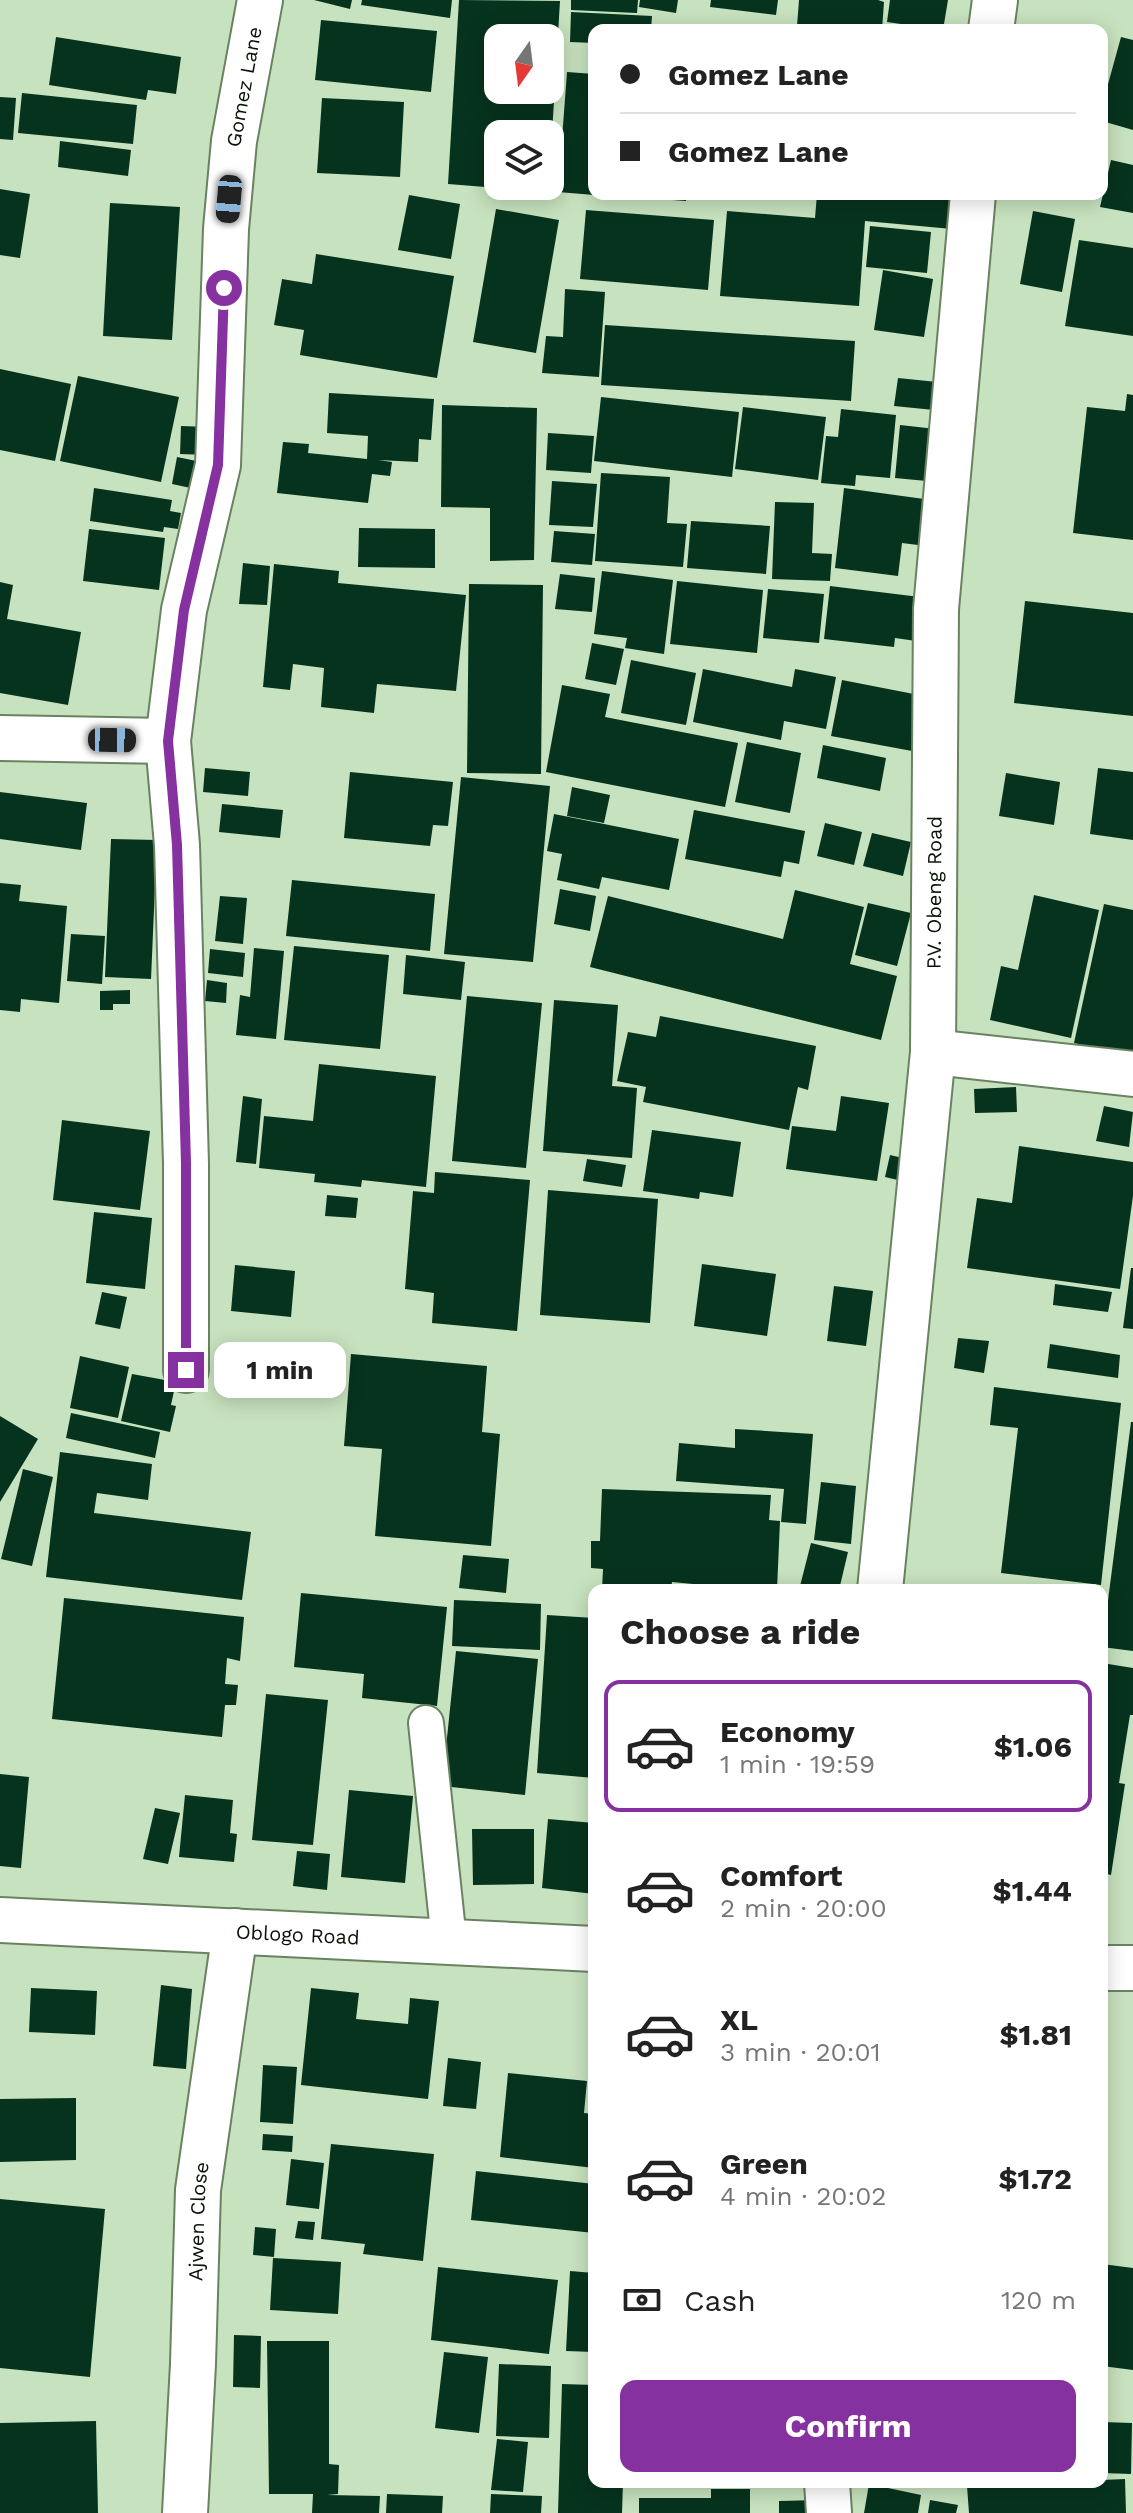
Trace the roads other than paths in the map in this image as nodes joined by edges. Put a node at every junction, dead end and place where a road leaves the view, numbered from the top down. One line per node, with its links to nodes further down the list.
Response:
1 (260, 0): 6 (street, Gomez Lane)
2 (995, 0): 3 (street)
3 (992, 24)
4 (972, 200): 7 (street, P.V. Obeng Road)
5 (0, 738): 6 (street)
6 (168, 741): 9 (street, Gomez Lane)
7 (933, 1052): 8 (street); 10 (street, P.V. Obeng Road)
8 (1133, 1074)
9 (186, 1370)
10 (881, 1584)
11 (426, 1723): 14 (lane)
12 (0, 1920): 13 (street, Oblogo Road)
13 (235, 1931): 14 (street, Oblogo Road); 19 (street, Ajwen Close)
14 (449, 1941): 15 (street, Oblogo Road)
15 (588, 1949)
16 (1108, 1968): 17 (street)
17 (1133, 1968)
18 (827, 2488): 20 (street)
19 (185, 2513)
20 (829, 2513)

